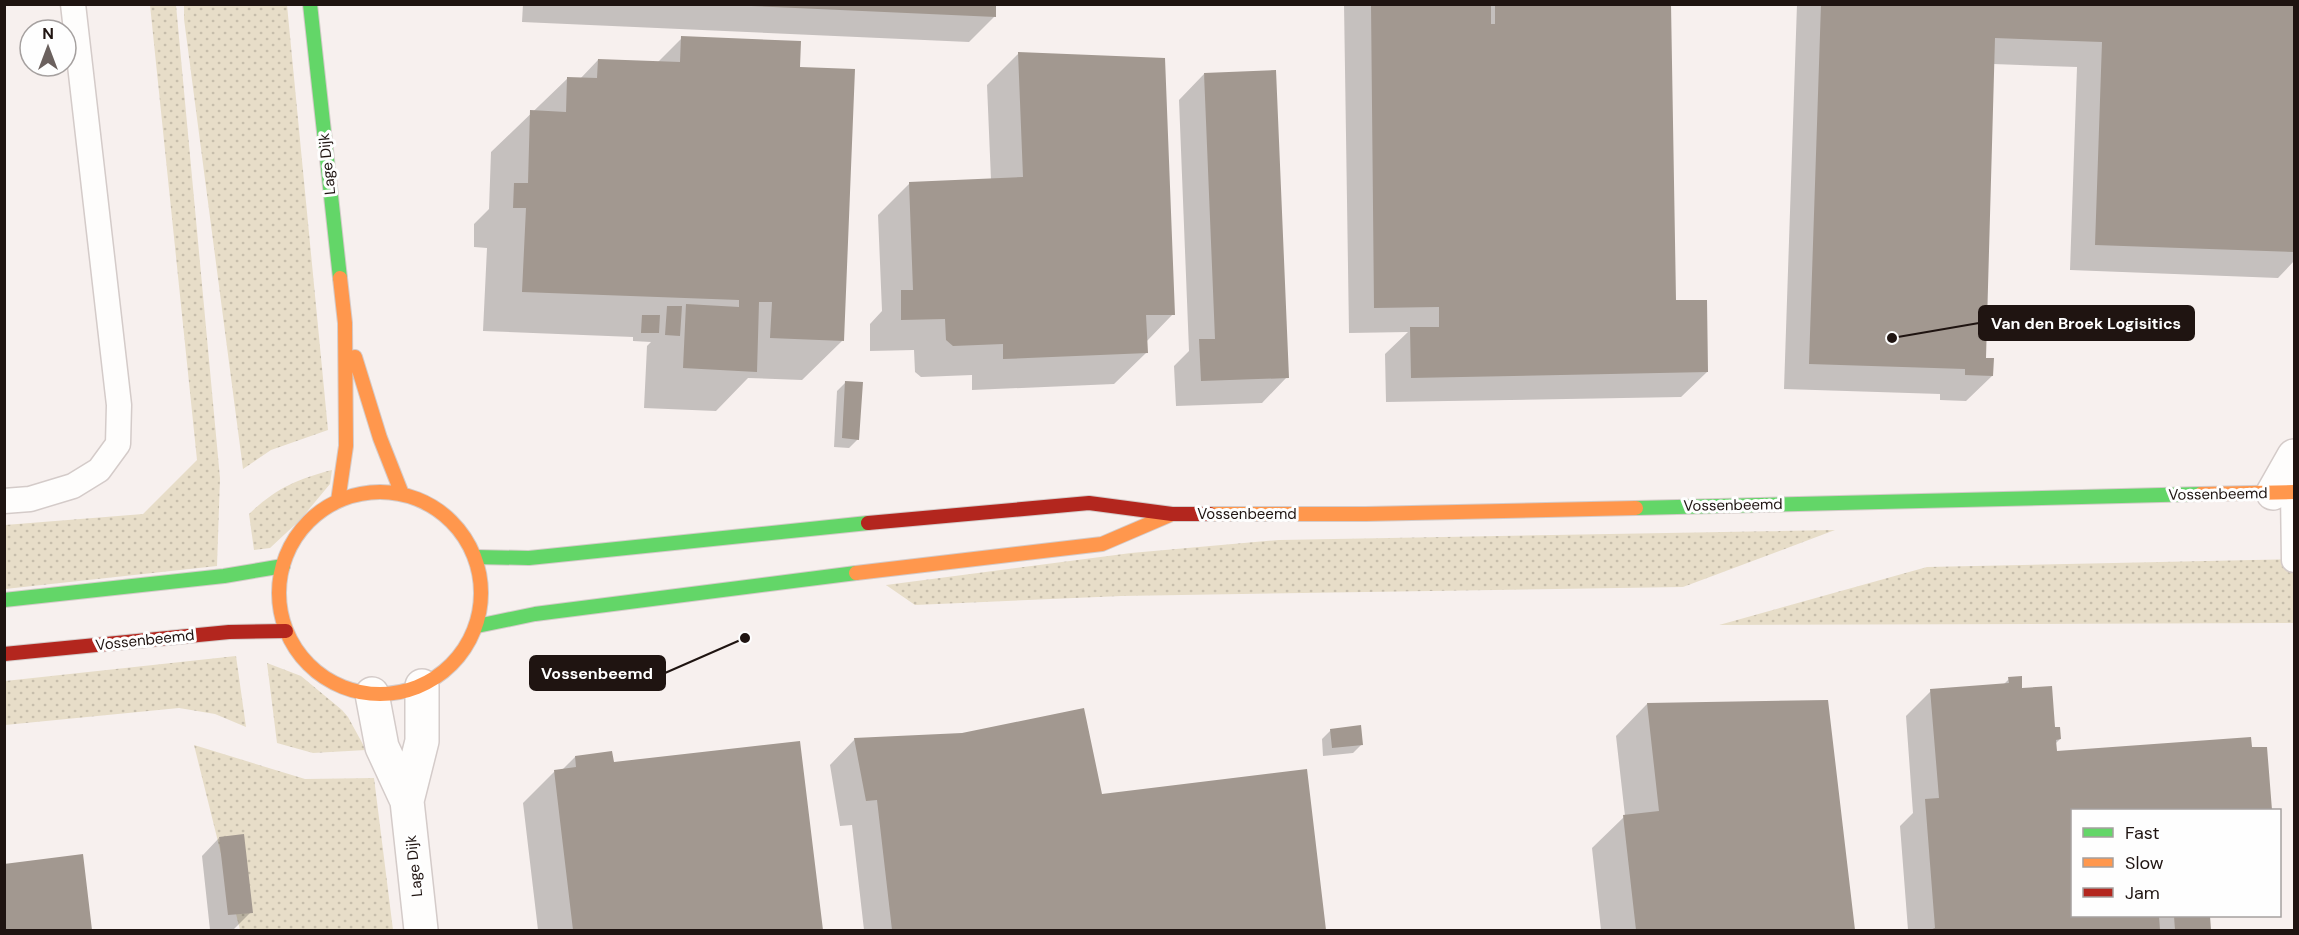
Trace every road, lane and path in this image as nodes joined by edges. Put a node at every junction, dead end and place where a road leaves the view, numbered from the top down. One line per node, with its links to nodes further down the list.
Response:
1 (73, 4): 7 (lane)
2 (310, 4): 3 (main road, Lage Dijk)
3 (345, 323): 6 (main road, Lage Dijk); 8 (main road, Lage Dijk)
4 (2295, 456): 5 (street)
5 (2287, 492): 9 (main road, Vossenbeemd); 11 (lane)
6 (402, 494): 8 (main road); 10 (main road)
7 (4, 501)
8 (338, 501): 12 (main road)
9 (1172, 514): 10 (main road, Vossenbeemd); 14 (main road, Vossenbeemd)
10 (475, 557): 14 (main road)
11 (2295, 560)
12 (283, 566): 13 (main road); 15 (main road)
13 (4, 600)
14 (477, 626): 17 (main road)
15 (286, 631): 16 (main road, Vossenbeemd); 18 (main road)
16 (4, 654)
17 (422, 686): 18 (main road); 19 (street, Lage Dijk)
18 (372, 694): 19 (street, Lage Dijk)
19 (407, 801): 20 (street, Lage Dijk)
20 (421, 930)

